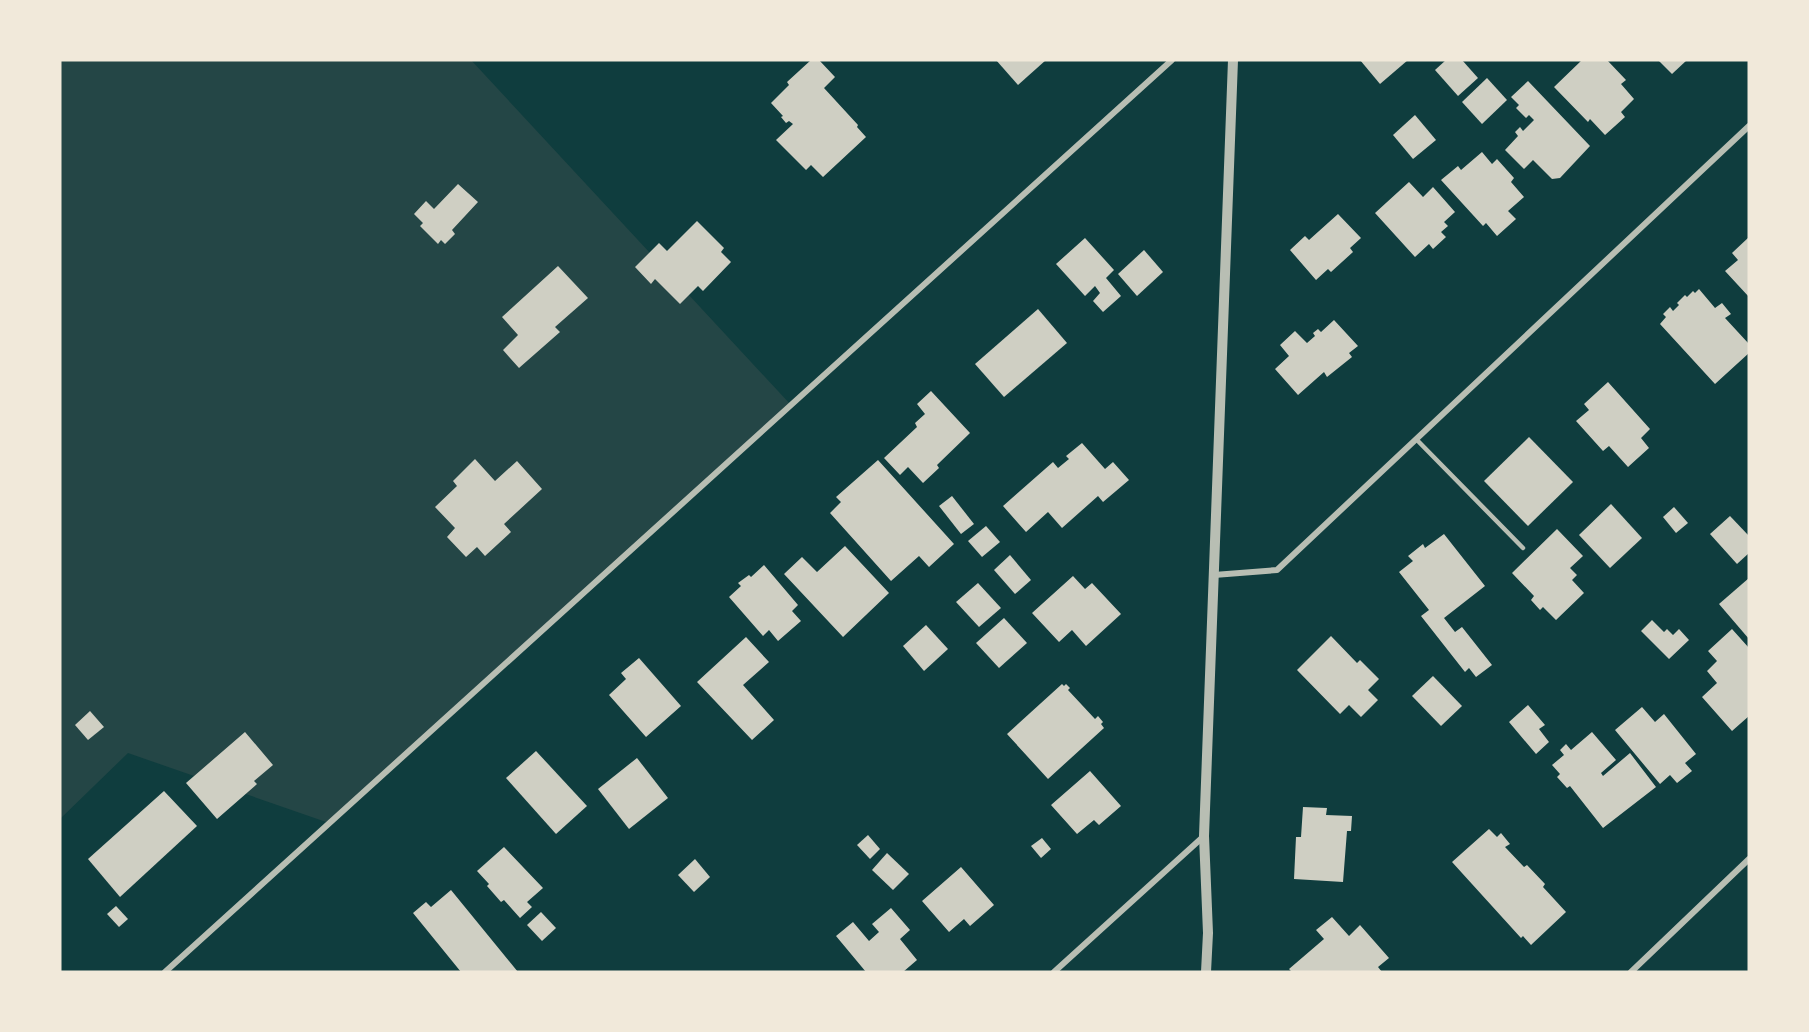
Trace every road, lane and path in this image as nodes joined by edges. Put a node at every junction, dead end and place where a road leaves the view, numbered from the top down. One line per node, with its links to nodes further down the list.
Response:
1 (1172, 60): 9 (street)
2 (1233, 60): 6 (street)
3 (1749, 126): 4 (street)
4 (1416, 439): 5 (lane); 6 (street)
5 (1523, 548)
6 (1214, 575): 7 (street)
7 (1204, 836): 10 (street); 11 (street)
8 (1749, 859): 12 (street)
9 (165, 972)
10 (1054, 972)
11 (1206, 972)
12 (1631, 972)

